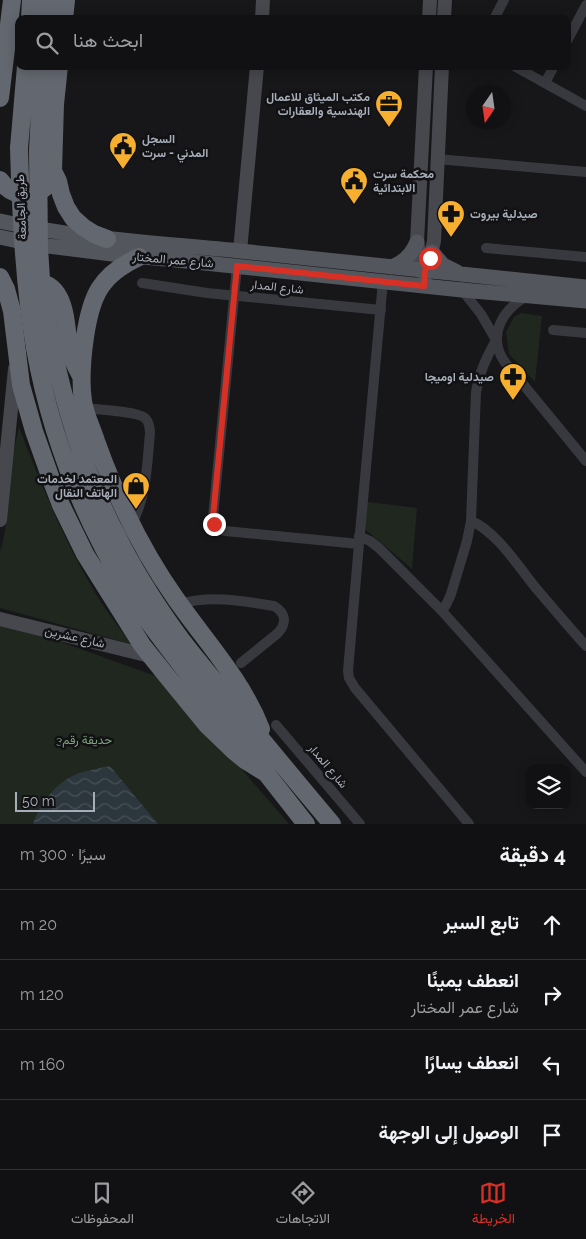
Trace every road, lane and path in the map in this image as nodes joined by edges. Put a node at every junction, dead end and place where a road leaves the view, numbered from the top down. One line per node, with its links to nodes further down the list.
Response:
1 (12, 0): 27 (highway)
2 (31, 0): 10 (highway)
3 (49, 0): 11 (highway)
4 (66, 0): 12 (highway)
5 (263, 0): 13 (street)
6 (430, 0): 14 (street)
7 (445, 0): 15 (street)
8 (504, 0): 16 (street)
9 (586, 6): 17 (street)
10 (30, 15)
11 (47, 15)
12 (64, 15)
13 (262, 15)
14 (429, 15)
15 (444, 15)
16 (496, 15)
17 (571, 34)
18 (26, 70): 59 (highway, طريق الجامعة, bridge)
19 (43, 70): 59 (highway, bridge)
20 (59, 70): 30 (highway)
21 (257, 70): 38 (street)
22 (426, 70): 36 (street)
23 (442, 70): 29 (street)
24 (521, 70): 26 (street)
25 (552, 70): 26 (street)
26 (545, 83): 28 (street)
27 (0, 98)
28 (586, 106)
29 (438, 159): 31 (street); 39 (street)
30 (53, 171): 32 (highway); 35 (highway)
31 (586, 172)
32 (0, 180)
33 (0, 221): 35 (main road, شارع عمر المختار)
34 (0, 237): 40 (main road, شارع عمر المختار)
35 (107, 239): 38 (main road, شارع عمر المختار)
36 (417, 242): 43 (main road); 46 (street)
37 (486, 248): 41 (street)
38 (240, 251): 43 (main road, شارع عمر المختار)
39 (432, 252): 44 (main road); 46 (street)
40 (139, 257): 42 (main road, شارع عمر المختار); 61 (highway)
41 (586, 257)
42 (237, 266): 47 (main road, شارع عمر المختار); 52 (street)
43 (392, 267): 46 (main road, شارع عمر المختار)
44 (463, 274): 46 (main road); 49 (main road); 50 (street)
45 (0, 277): 51 (highway)
46 (425, 278): 47 (main road, شارع عمر المختار); 50 (main road, شارع عمر المختار)
47 (383, 281): 55 (street)
48 (142, 283): 52 (street, شارع المدار)
49 (586, 286)
50 (462, 290): 53 (main road, شارع عمر المختار); 58 (street)
51 (8, 295): 60 (highway); 61 (highway)
52 (234, 296): 55 (street, شارع المدار); 68 (street)
53 (527, 296): 54 (main road, شارع عمر المختار); 58 (street)
54 (586, 301)
55 (381, 310): 68 (street)
56 (553, 330): 57 (street)
57 (586, 333)
58 (496, 340): 63 (street); 66 (street)
59 (43, 344): 76 (highway); 78 (highway)
60 (18, 360): 64 (street); 73 (highway)
61 (82, 377): 62 (highway)
62 (85, 408): 67 (highway); 67 (street)
63 (586, 461)
64 (0, 515): 65 (street)
65 (0, 520)
66 (471, 521): 70 (street); 72 (street)
67 (131, 525): 69 (highway)
68 (359, 540): 70 (street); 82 (street)
69 (180, 604): 74 (street); 76 (highway)
70 (442, 611): 77 (street)
71 (0, 619): 73 (street, شارع عشرين)
72 (586, 646)
73 (150, 656): 78 (highway)
74 (241, 663)
75 (276, 724): 81 (street, شارع المدار)
76 (265, 744): 80 (highway)
77 (586, 772)
78 (266, 773): 79 (highway)
79 (306, 824)
80 (332, 824)
81 (360, 824)
82 (469, 824)

